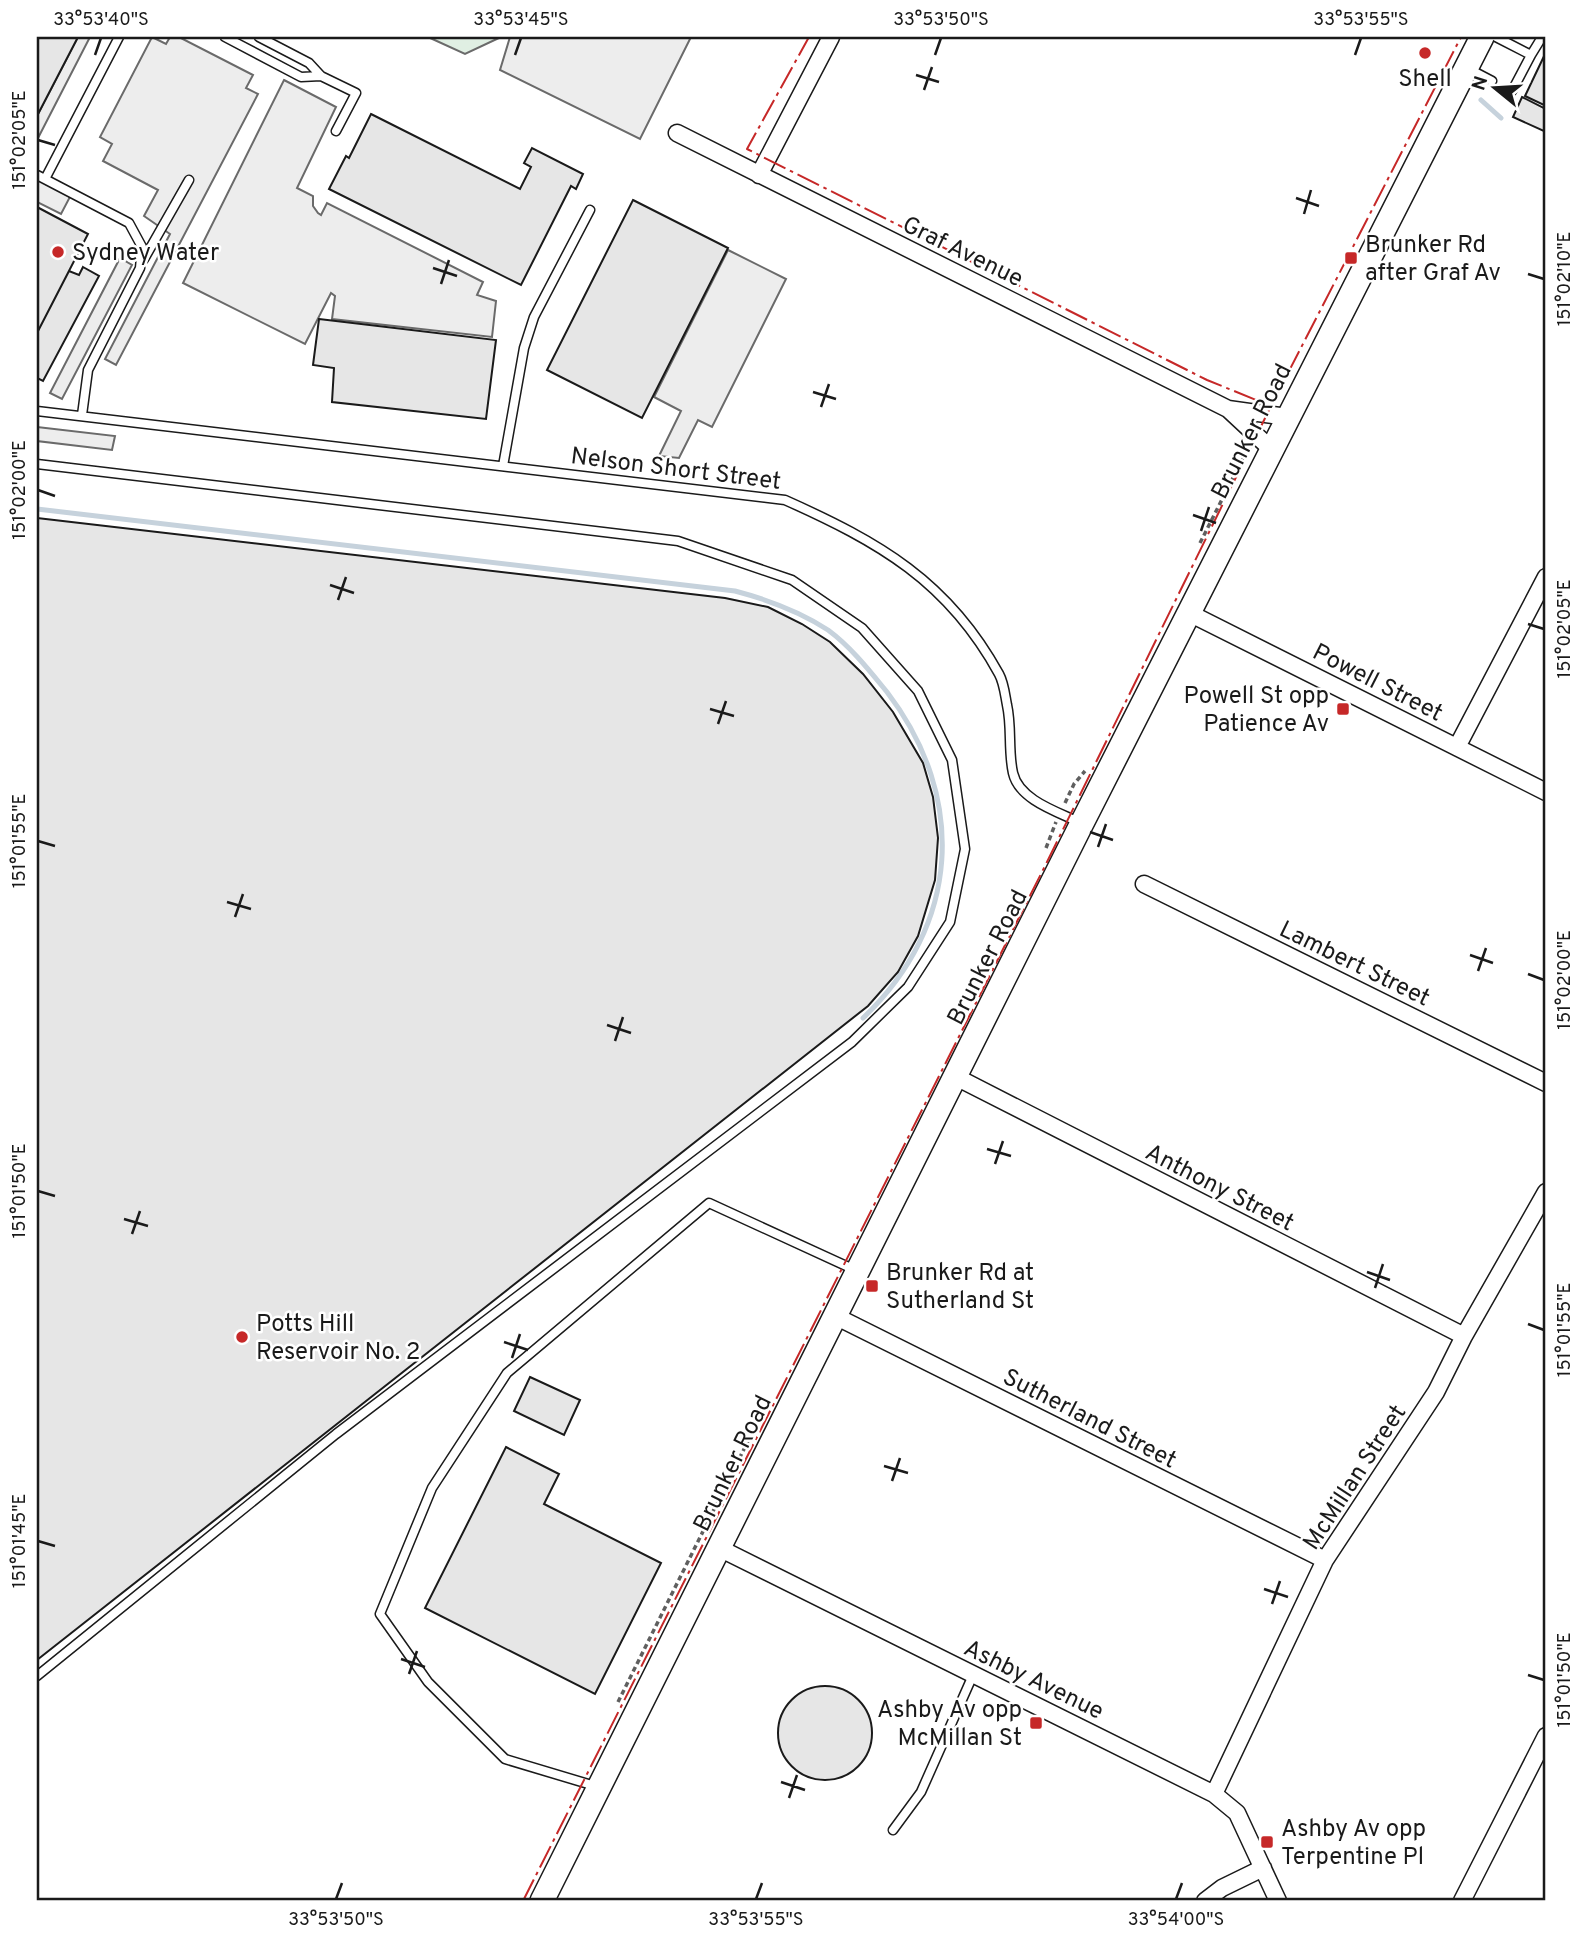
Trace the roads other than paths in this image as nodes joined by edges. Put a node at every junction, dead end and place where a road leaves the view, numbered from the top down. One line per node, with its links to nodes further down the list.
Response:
1 (120, 37): 16 (lane)
2 (225, 37): 10 (lane)
3 (259, 37): 10 (lane)
4 (831, 37): 15 (street)
5 (1482, 37): 9 (main road, Brunker Road)
6 (1496, 37): 8 (lane)
7 (1542, 37): 8 (lane)
8 (1531, 55): 12 (lane)
9 (1466, 67): 11 (lane); 23 (main road, Brunker Road)
10 (321, 76): 13 (lane)
11 (1492, 81)
12 (1512, 91)
13 (336, 131)
14 (677, 133): 15 (street, Graf Avenue)
15 (759, 175): 20 (street, Graf Avenue)
16 (41, 177): 19 (lane)
17 (189, 180): 19 (lane)
18 (590, 211): 26 (lane)
19 (143, 262): 22 (lane)
20 (1228, 410): 23 (street, Graf Avenue); 24 (street, Graf Avenue)
21 (37, 411): 22 (lane, Nelson Short Street)
22 (82, 415): 26 (lane, Nelson Short Street)
23 (1287, 418): 24 (main road, Brunker Road)
24 (1271, 449): 28 (main road, Brunker Road)
25 (37, 464): 42 (lane)
26 (503, 466): 31 (lane, Nelson Short Street)
27 (1546, 577): 29 (street)
28 (1189, 613): 29 (street, Powell Street); 31 (main road, Brunker Road)
29 (1457, 747): 30 (street, Powell Street)
30 (1546, 792)
31 (1082, 823): 33 (main road, Brunker Road)
32 (1143, 884): 34 (street, Lambert Street)
33 (956, 1077): 36 (main road, Brunker Road); 38 (street, Anthony Street)
34 (1546, 1083)
35 (1546, 1195): 38 (street, McMillan Street)
36 (858, 1272): 37 (main road, Brunker Road); 44 (lane)
37 (835, 1316): 39 (main road, Brunker Road); 40 (street, Sutherland Street)
38 (1464, 1336): 40 (street, McMillan Street)
39 (719, 1548): 41 (street, Ashby Avenue); 44 (main road, Brunker Road)
40 (1325, 1560): 45 (street, McMillan Street)
41 (973, 1675): 45 (street, Ashby Avenue); 46 (lane)
42 (37, 1676)
43 (1546, 1736): 51 (street)
44 (598, 1787): 48 (main road, Brunker Road)
45 (1214, 1794): 47 (street, Ashby Avenue)
46 (893, 1830)
47 (1263, 1868): 49 (street); 50 (street, Ashby Avenue)
48 (542, 1901)
49 (1205, 1901)
50 (1278, 1901)
51 (1462, 1901)

